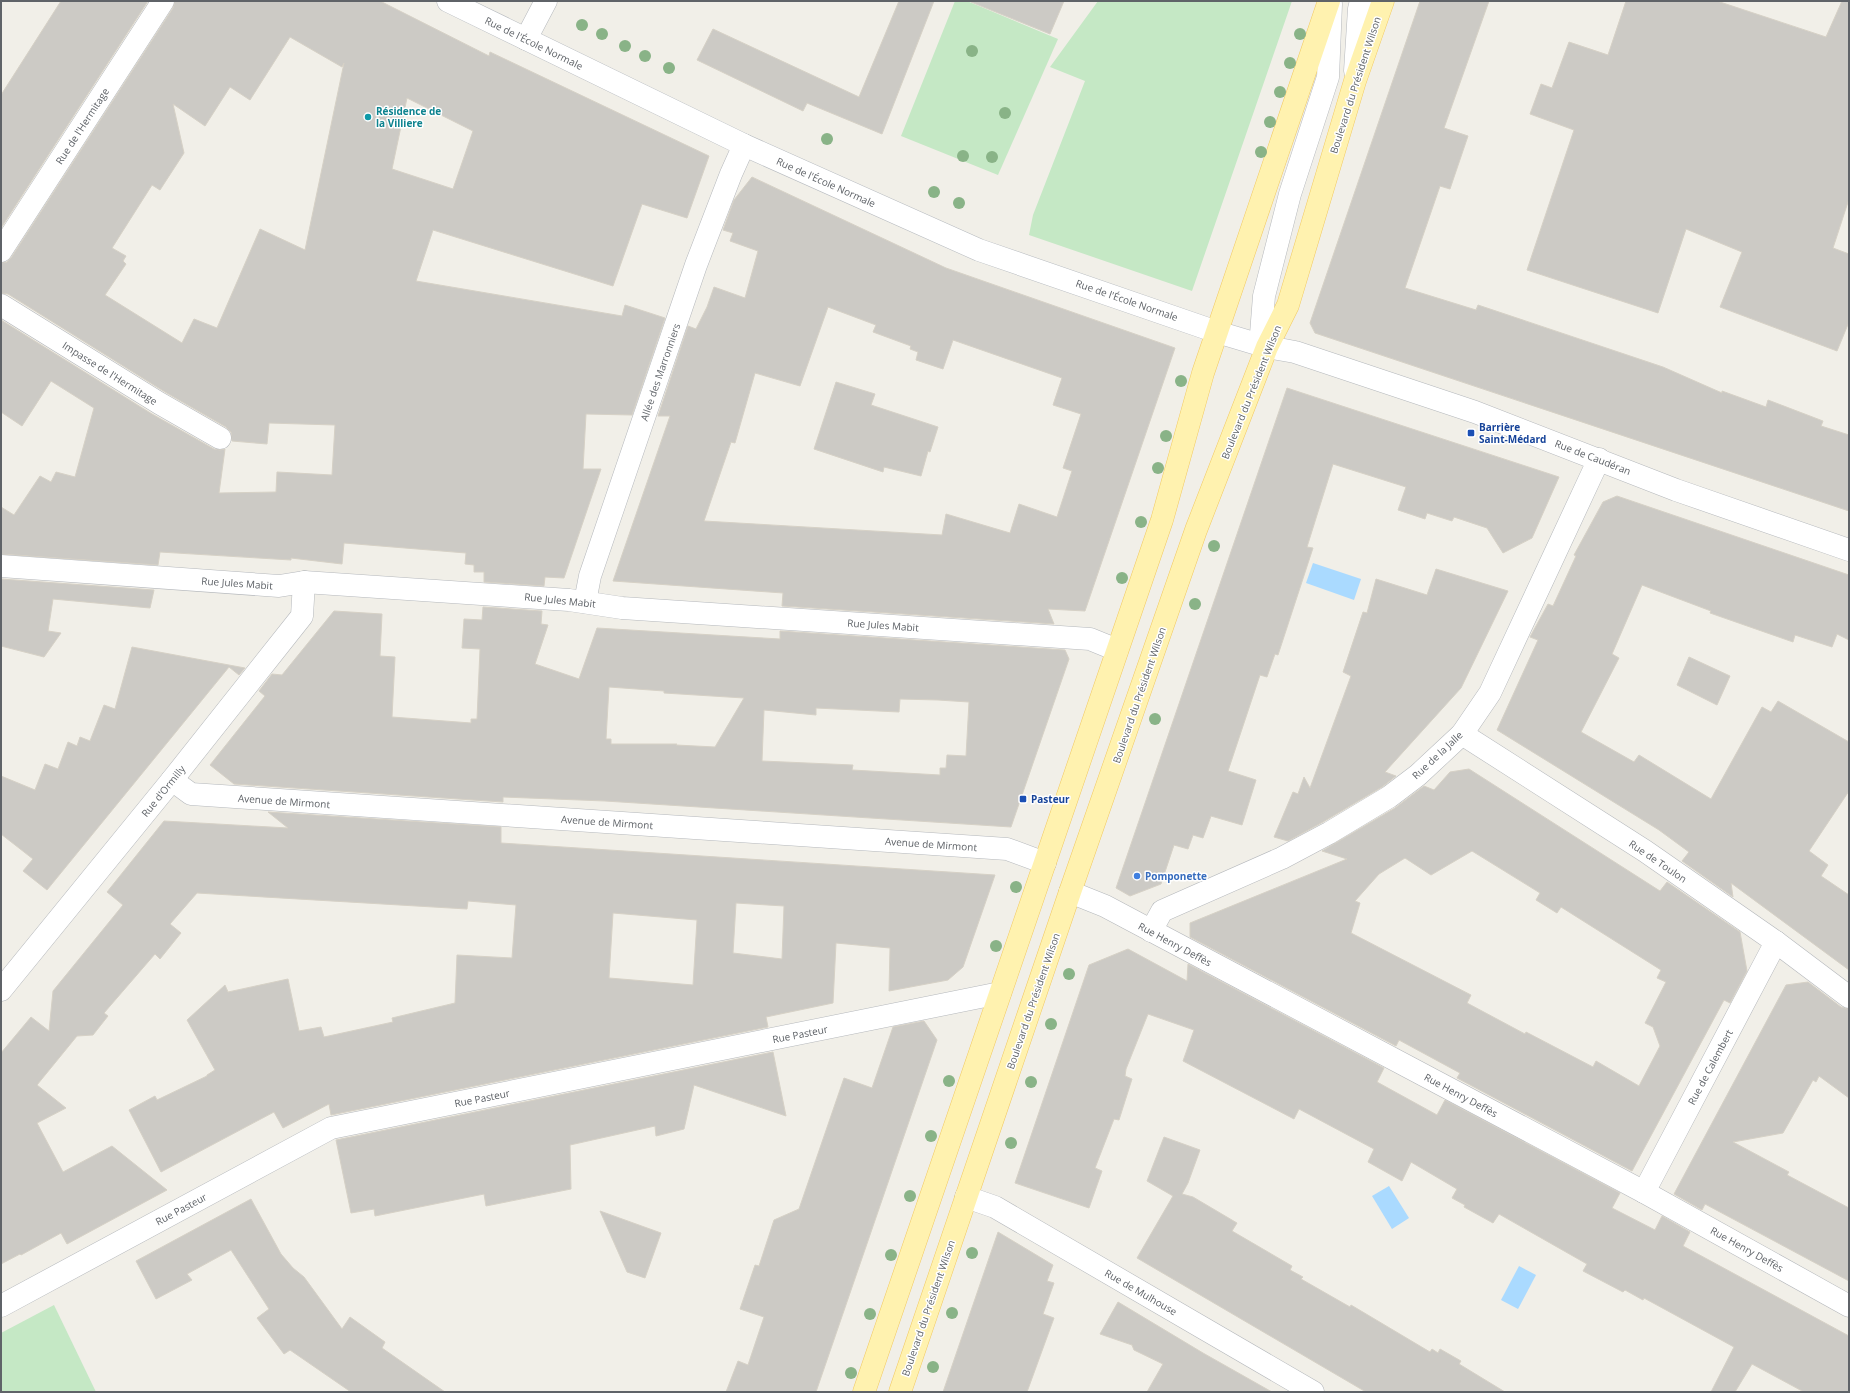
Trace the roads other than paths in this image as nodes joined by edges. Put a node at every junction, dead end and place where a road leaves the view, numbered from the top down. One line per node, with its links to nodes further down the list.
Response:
1 (163, 1): 10 (street, Rue de l'Hermitage)
2 (448, 1): 7 (street, Rue de l'École Normale)
3 (546, 1): 7 (street)
4 (1330, 1): 12 (main road); 13 (street)
5 (1361, 1): 8 (street)
6 (1382, 1): 8 (main road, Boulevard du Président Wilson)
7 (526, 39): 9 (street, Rue de l'École Normale)
8 (1355, 81): 13 (main road, Boulevard du Président Wilson)
9 (744, 145): 12 (street, Rue de l'École Normale); 19 (street, Allée des Marronniers)
10 (1, 251)
11 (1, 305): 14 (street, Impasse de l'Hermitage)
12 (1217, 332): 13 (street, Rue de l'École Normale); 20 (main road)
13 (1268, 347): 15 (street, Rue de Caudéran); 24 (main road, Boulevard du Président Wilson)
14 (220, 438)
15 (1599, 458): 16 (street, Rue de Caudéran); 21 (street, Rue de la Jalle)
16 (1849, 550)
17 (1, 566): 18 (street, Rue Jules Mabit)
18 (304, 582): 19 (street, Rue Jules Mabit); 22 (street, Rue d'Ormilly)
19 (586, 602): 20 (street, Rue Jules Mabit)
20 (1117, 650): 23 (main road)
21 (1462, 734): 25 (street, Rue de la Jalle); 26 (street, Rue de Toulon)
22 (172, 780): 23 (street, Avenue de Mirmont); 27 (street, Rue d'Ormilly)
23 (1045, 863): 28 (main road)
24 (1070, 892): 25 (street, Rue Henry Deffès); 31 (main road, Boulevard du Président Wilson)
25 (1151, 931): 30 (street, Rue Henry Deffès)
26 (1776, 942): 29 (street, Rue de Toulon); 30 (street, Rue de Calembert)
27 (1, 990)
28 (1000, 993): 32 (street, Rue Pasteur); 34 (main road)
29 (1849, 997)
30 (1644, 1192): 33 (street, Rue Henry Deffès)
31 (966, 1197): 35 (main road, Boulevard du Président Wilson); 36 (street, Rue de Mulhouse)
32 (1, 1306)
33 (1849, 1306)
34 (864, 1392)
35 (900, 1392)
36 (1313, 1392)

